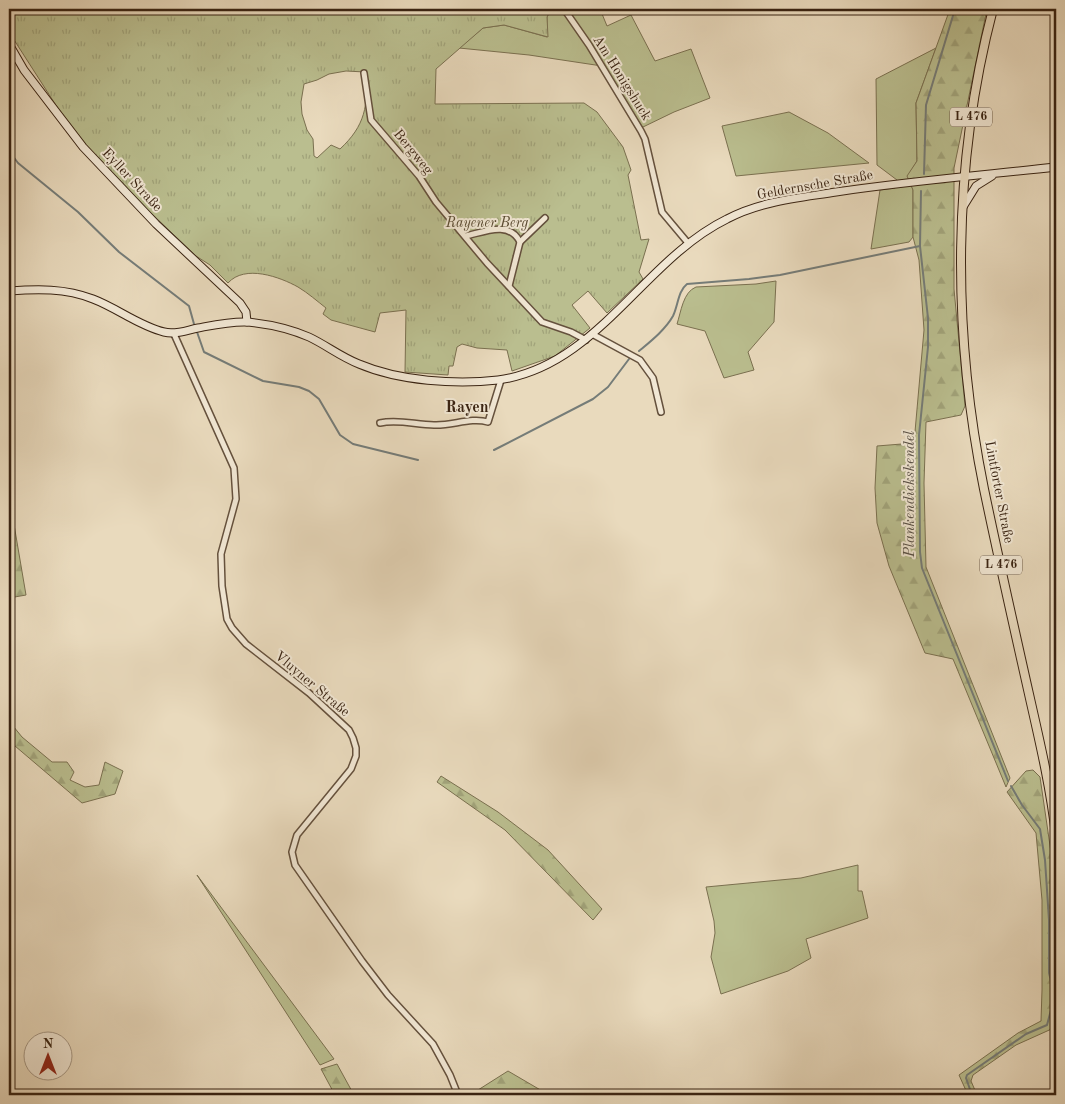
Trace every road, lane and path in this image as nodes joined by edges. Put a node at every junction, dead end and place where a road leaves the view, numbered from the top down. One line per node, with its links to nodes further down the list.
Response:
1 (564, 9): 12 (street, Am Honigshuck)
2 (993, 9): 7 (main road, Lintforter Straße / L 476)
3 (9, 44): 15 (main road, Eyller Straße)
4 (364, 73): 10 (street, Bergweg)
5 (1056, 167): 6 (main road, Geldernsche Straße)
6 (996, 174): 7 (main road, Geldernsche Straße); 8 (main road, Lintforter Straße)
7 (964, 176): 8 (main road, Lintforter Straße / L 476); 12 (main road, Geldernsche Straße)
8 (963, 208): 22 (main road, Lintforter Straße / L 476)
9 (545, 218): 11 (street)
10 (466, 236): 11 (street); 13 (street, Bergweg)
11 (520, 242): 13 (street)
12 (688, 243): 17 (main road, Geldernsche Straße)
13 (509, 286): 18 (street, Bergweg)
14 (9, 291): 16 (main road, Geldernsche Straße)
15 (246, 322): 16 (main road, Geldernsche Straße); 19 (main road, Geldernsche Straße)
16 (174, 334): 23 (street, Vluyner Straße)
17 (592, 334): 18 (main road, Geldernsche Straße); 20 (street)
18 (586, 340): 19 (main road, Geldernsche Straße)
19 (501, 380): 21 (street)
20 (661, 412)
21 (380, 422)
22 (1056, 836)
23 (458, 1095)

